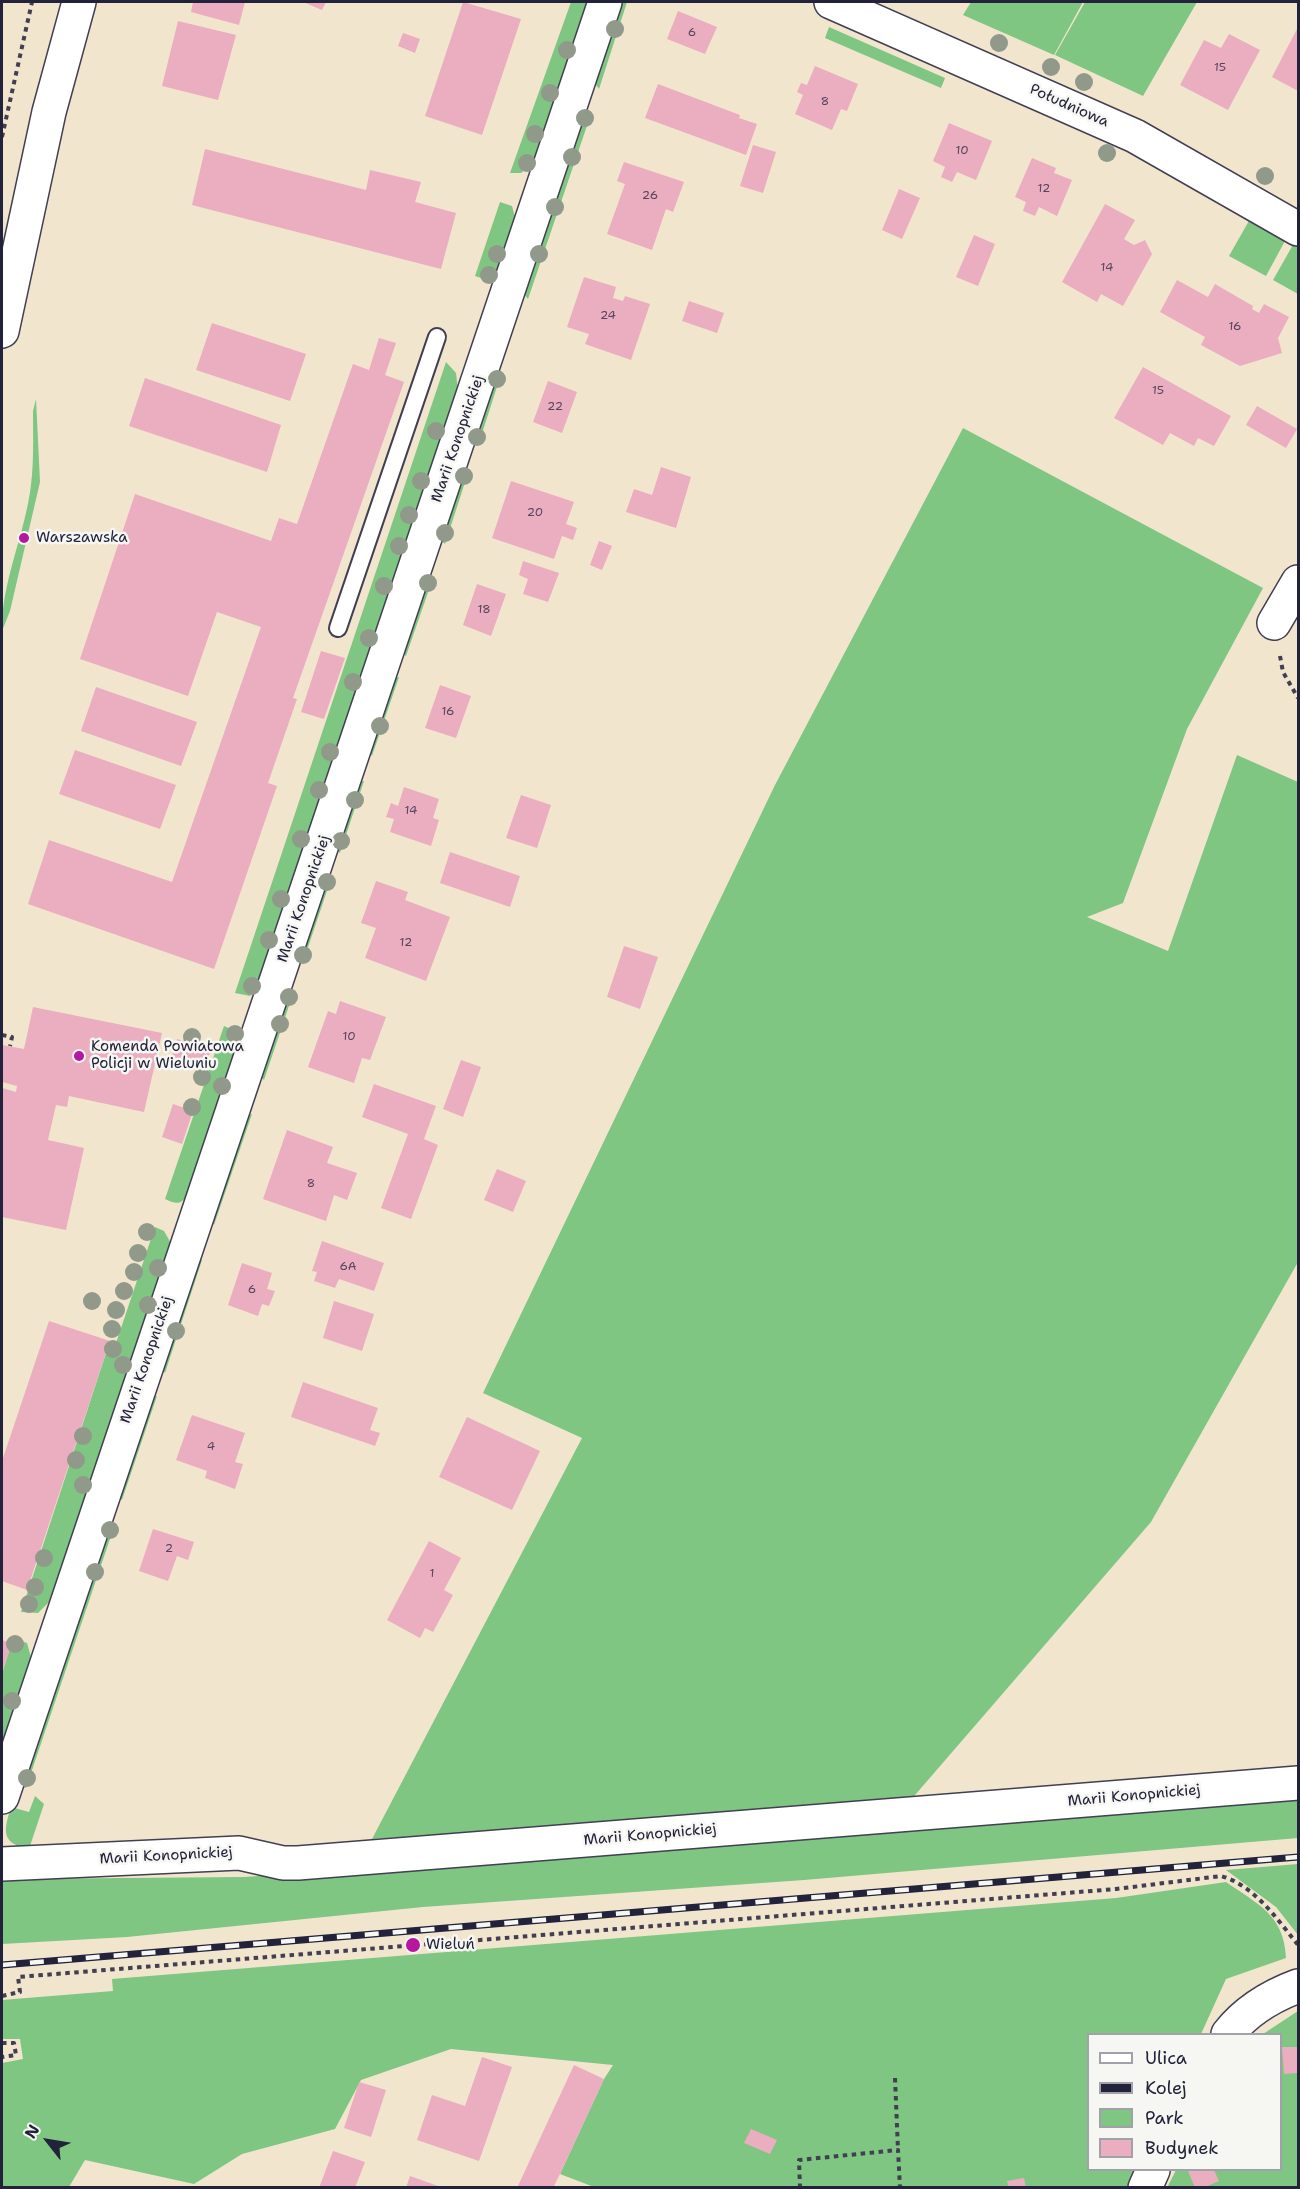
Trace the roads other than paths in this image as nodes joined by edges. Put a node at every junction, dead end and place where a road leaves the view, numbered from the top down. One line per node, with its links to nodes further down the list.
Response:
1 (79, 2): 5 (street)
2 (605, 2): 11 (street, Marii Konopnickiej)
3 (831, 2): 4 (street, Południowa)
4 (1299, 229)
5 (2, 331)
6 (437, 337): 9 (lane)
7 (1299, 582): 8 (street)
8 (1274, 623)
9 (338, 628)
10 (1299, 1783): 12 (street, Marii Konopnickiej)
11 (2, 1797)
12 (2, 1864)
13 (1299, 1986): 14 (street)
14 (1229, 2033)
15 (1152, 2171): 16 (street)
16 (1144, 2187)

